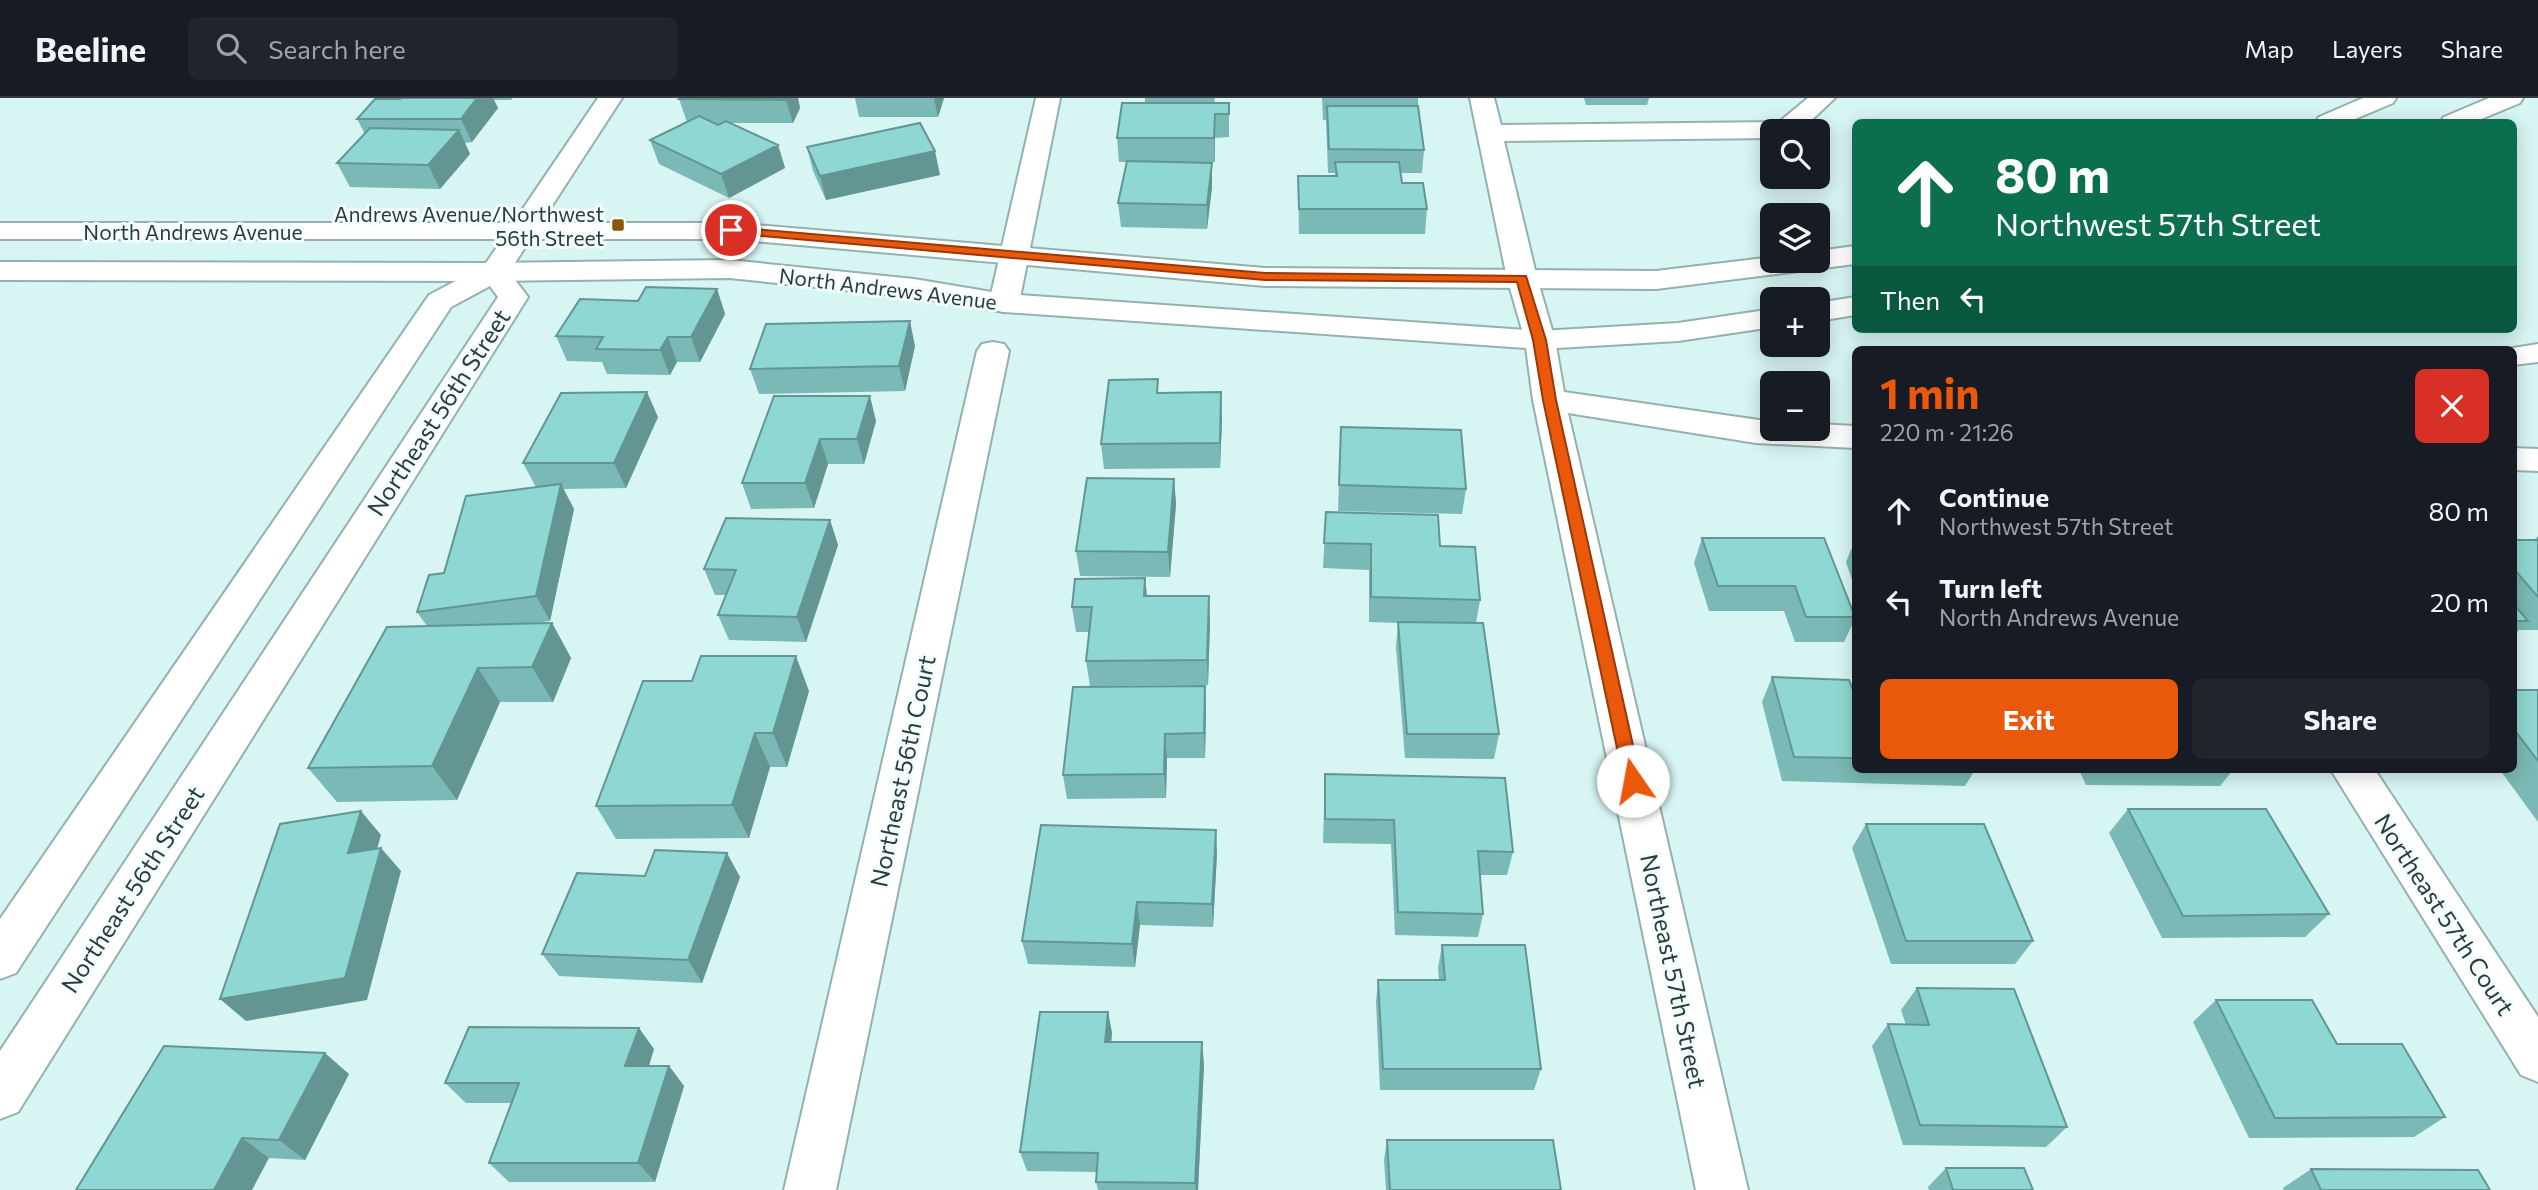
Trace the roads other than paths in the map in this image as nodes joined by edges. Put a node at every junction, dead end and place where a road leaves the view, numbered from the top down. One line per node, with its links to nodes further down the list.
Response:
1 (610, 98): 11 (street)
2 (1048, 98): 13 (street)
3 (1482, 98): 9 (street, Northeast 57th Street)
4 (1823, 98): 9 (street)
5 (2384, 98): 7 (street)
6 (2511, 98): 8 (street)
7 (2335, 119)
8 (2460, 119)
9 (1490, 133): 18 (street, Northeast 57th Street)
10 (0, 231): 11 (street, North Andrews Avenue)
11 (518, 232): 13 (street, North Andrews Avenue); 17 (street)
12 (1852, 255): 14 (street)
13 (1016, 256): 18 (street, North Andrews Avenue); 19 (street)
14 (1830, 258)
15 (1760, 267): 18 (street, North Andrews Avenue)
16 (0, 271): 17 (street, North Andrews Avenue)
17 (494, 272): 19 (street, North Andrews Avenue); 32 (street, Northeast 56th Street); 34 (street, Northeast 56th Street)
18 (1522, 278): 23 (street, Northeast 57th Street)
19 (1004, 303): 23 (street, North Andrews Avenue)
20 (1852, 306): 21 (street)
21 (1830, 310)
22 (1760, 320): 23 (street, North Andrews Avenue)
23 (1539, 340): 27 (street, Northeast 57th Street)
24 (993, 351): 35 (street, Northeast 56th Court)
25 (2538, 353): 26 (street)
26 (2517, 356)
27 (1549, 400): 28 (street); 36 (street, Northeast 57th Street)
28 (1852, 438)
29 (2517, 459): 30 (street)
30 (2538, 460)
31 (2354, 773): 33 (street, Northeast 57th Court)
32 (0, 958)
33 (2538, 1059)
34 (0, 1095)
35 (810, 1190)
36 (1722, 1190)

